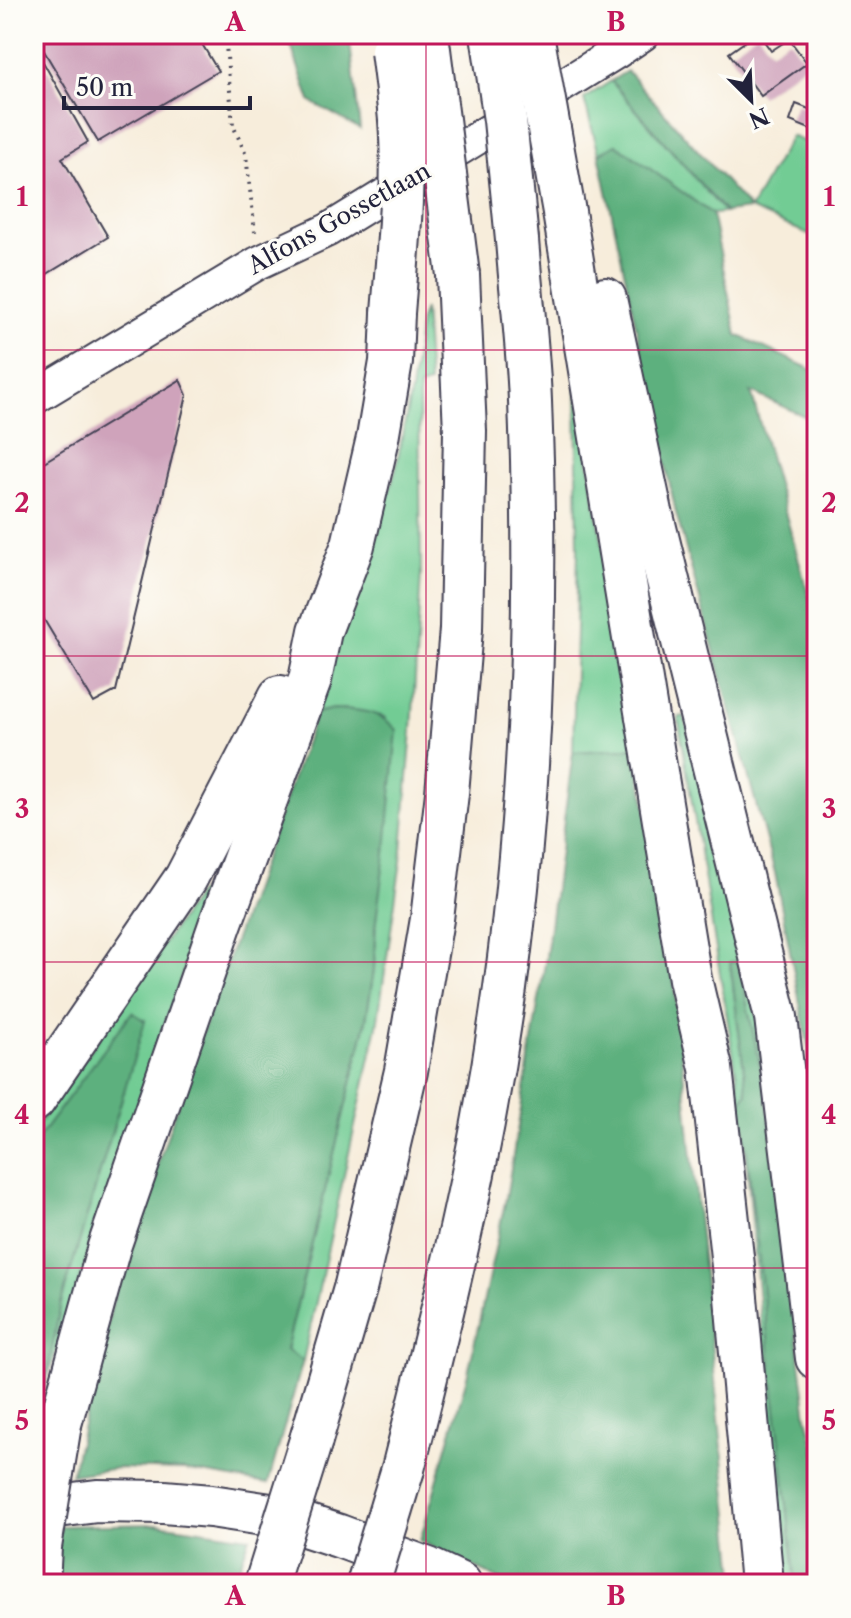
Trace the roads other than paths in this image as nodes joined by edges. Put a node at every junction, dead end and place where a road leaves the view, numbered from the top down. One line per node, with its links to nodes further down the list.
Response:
1 (492, 34): 14 (highway, bridge)
2 (532, 34): 6 (highway, bridge)
3 (547, 34): 6 (highway)
4 (643, 34): 7 (street, Alfons Gossetlaan)
5 (403, 40): 8 (highway, bridge); 13 (highway, bridge)
6 (574, 206): 10 (highway); 16 (highway)
7 (34, 398)
8 (320, 631): 9 (highway); 12 (highway, bridge)
9 (34, 1100)
10 (817, 1358)
11 (34, 1509): 15 (highway)
12 (38, 1584)
13 (266, 1584)
14 (368, 1584)
15 (460, 1584)
16 (762, 1584)

